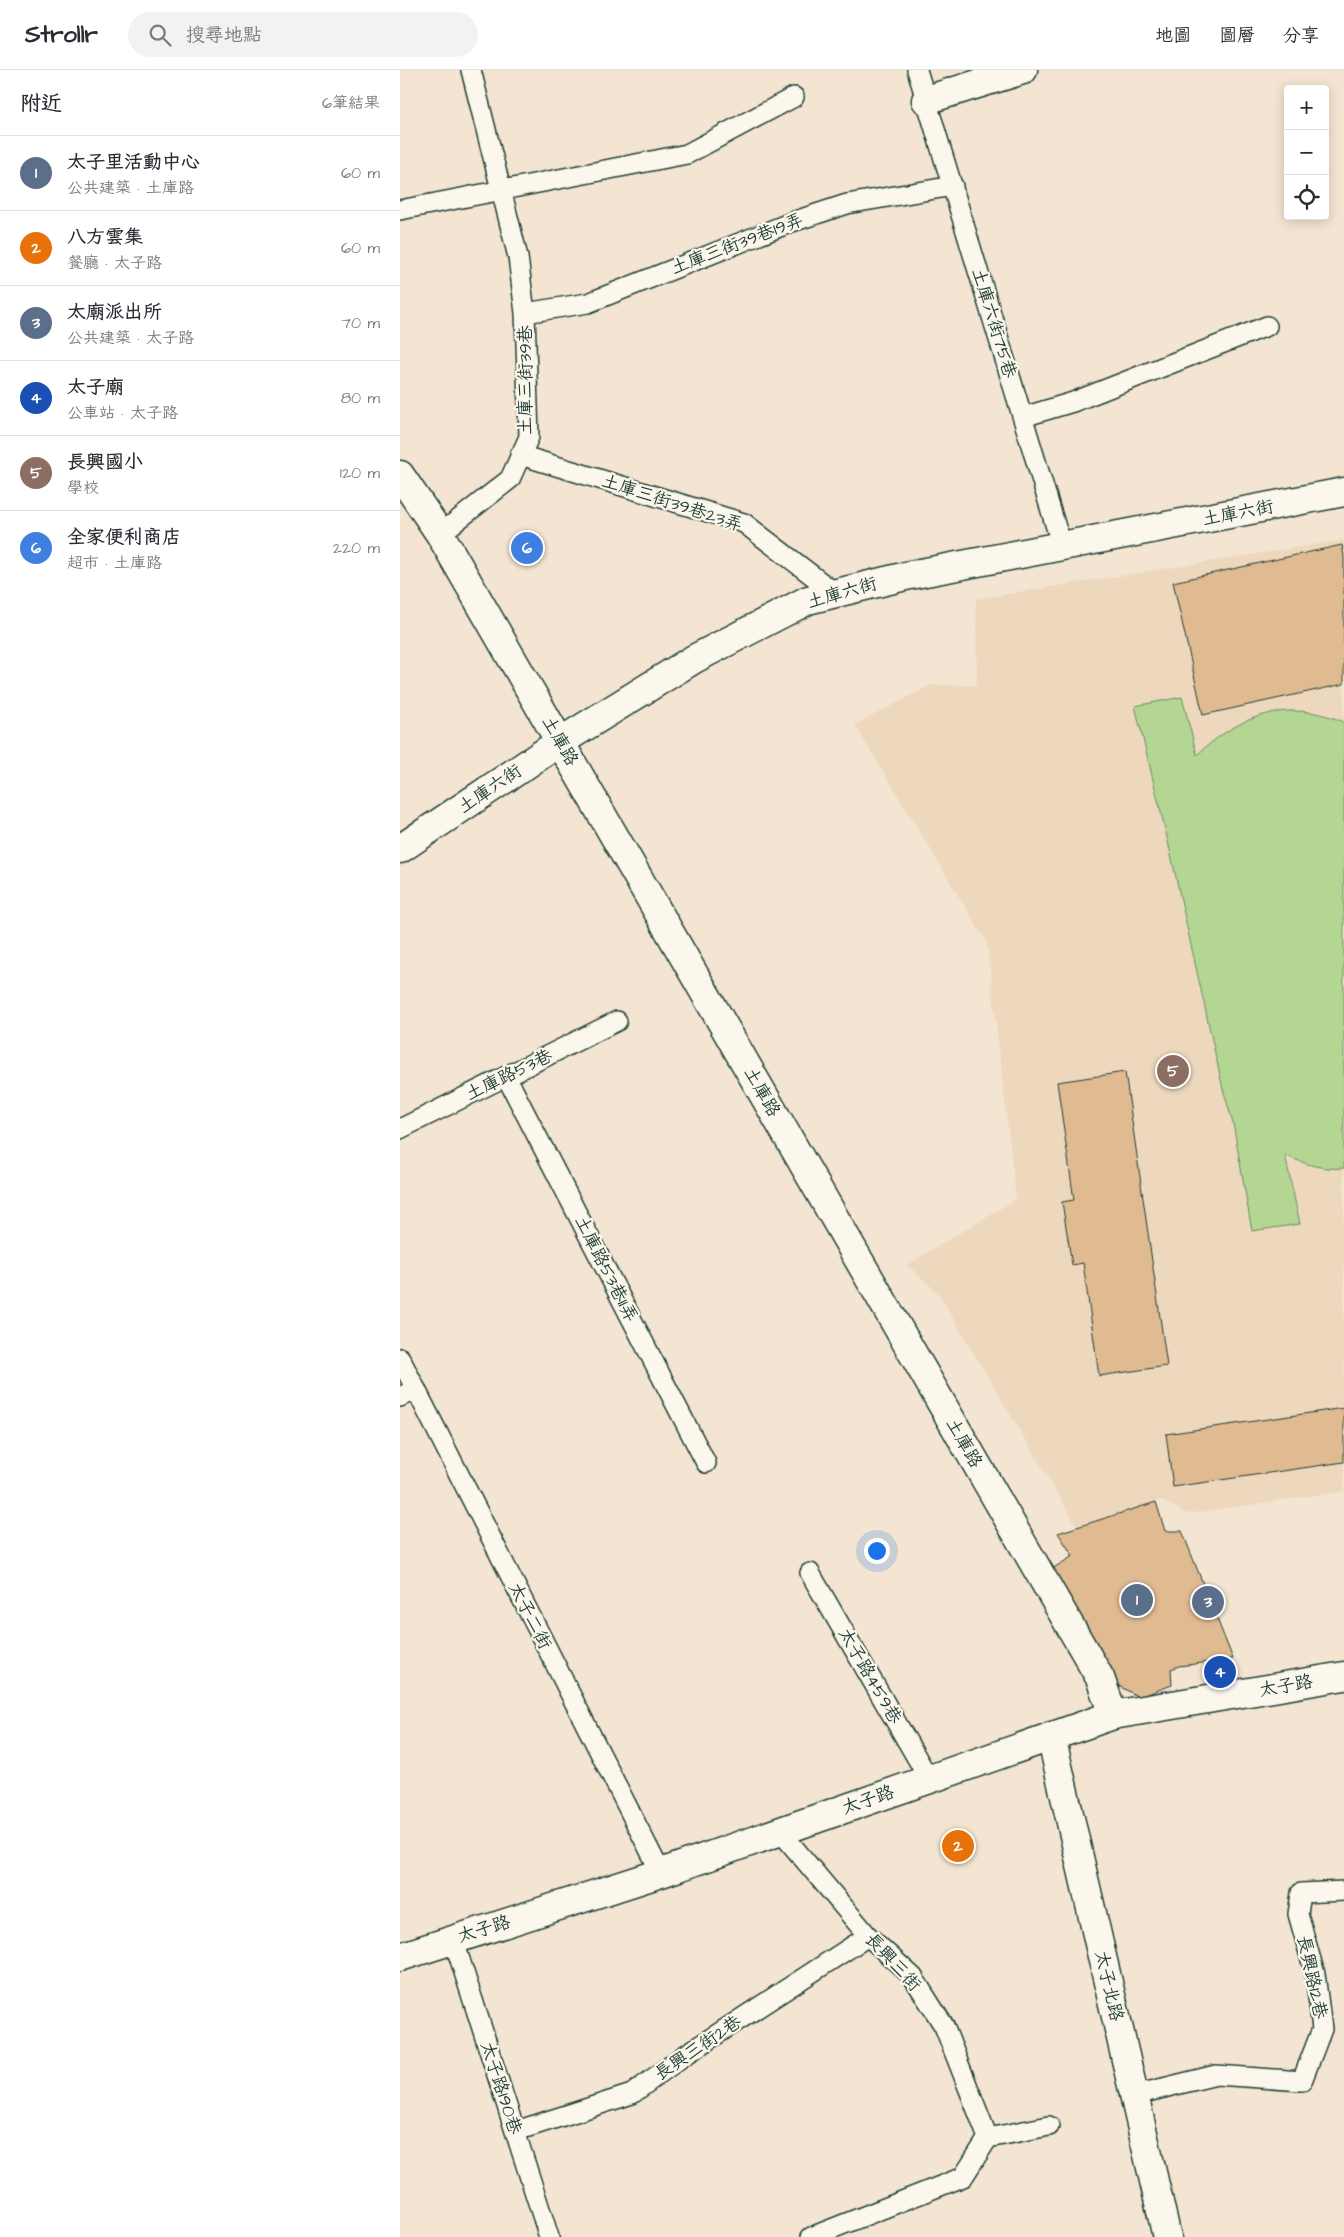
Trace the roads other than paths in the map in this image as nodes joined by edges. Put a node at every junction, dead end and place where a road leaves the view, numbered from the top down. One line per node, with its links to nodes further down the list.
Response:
1 (471, 70): 7 (lane, 土庫三街39巷)
2 (917, 70): 5 (lane, 土庫六街75巷)
3 (1023, 70): 5 (street)
4 (794, 97): 7 (lane)
5 (926, 100): 6 (lane, 土庫六街75巷)
6 (952, 186): 9 (lane, 土庫三街39巷19弄); 11 (lane, 土庫六街75巷)
7 (503, 191): 8 (lane); 9 (lane, 土庫三街39巷)
8 (400, 210)
9 (525, 313): 12 (lane, 土庫三街39巷)
10 (1267, 326): 11 (lane)
11 (1023, 417): 16 (lane, 土庫六街75巷)
12 (520, 455): 15 (lane, 土庫三街39巷); 17 (lane, 土庫三街39巷23弄)
13 (400, 475): 15 (street, 土庫路)
14 (1344, 492): 16 (street, 土庫六街)
15 (440, 534): 18 (street, 土庫路)
16 (1062, 547): 17 (street, 土庫六街)
17 (835, 593): 18 (street, 土庫六街)
18 (560, 742): 19 (street, 土庫六街); 28 (street, 土庫路)
19 (400, 849)
20 (617, 1020): 21 (lane, 土庫路53巷)
21 (506, 1076): 22 (lane, 土庫路53巷); 25 (lane, 土庫路53巷11弄)
22 (400, 1129)
23 (400, 1358): 24 (lane, 太子二街)
24 (408, 1393): 32 (lane, 太子二街)
25 (706, 1463)
26 (810, 1573): 30 (lane, 太子路459巷)
27 (1344, 1676): 28 (street, 太子路)
28 (1113, 1715): 29 (street, 太子路)
29 (1051, 1736): 30 (street, 太子路); 37 (street, 太子北路)
30 (929, 1779): 31 (street, 太子路)
31 (780, 1831): 32 (street, 太子路); 34 (lane, 長興三街)
32 (661, 1873): 35 (street, 太子路)
33 (1344, 1892): 37 (lane, 長興路12巷)
34 (868, 1936): 39 (lane, 長興三街2巷); 40 (lane, 長興三街)
35 (453, 1938): 36 (street, 太子路); 39 (lane, 太子路190巷)
36 (400, 1957)
37 (1135, 2095): 43 (street, 太子北路)
38 (1049, 2126): 40 (lane)
39 (516, 2131): 41 (lane, 太子路190巷)
40 (988, 2138): 42 (lane)
41 (549, 2237)
42 (811, 2237)
43 (1167, 2237)

